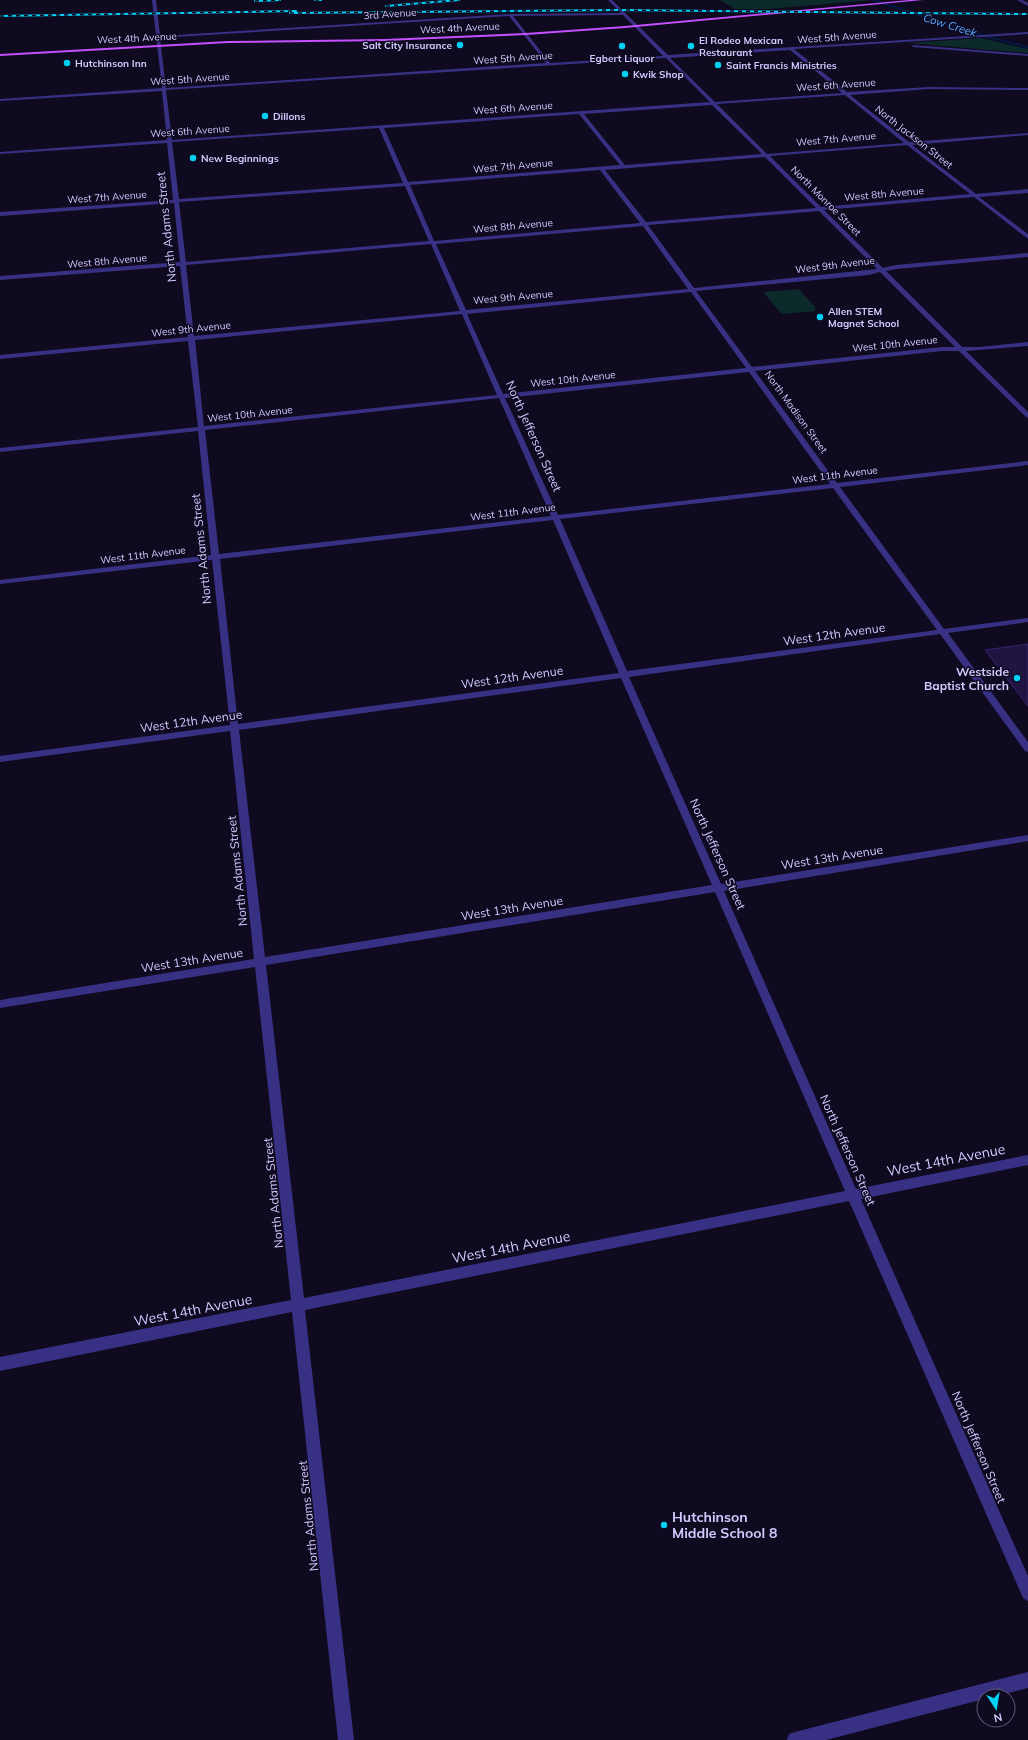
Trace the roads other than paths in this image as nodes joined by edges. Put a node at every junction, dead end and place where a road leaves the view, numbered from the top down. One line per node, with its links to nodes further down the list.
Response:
1 (154, 0): 10 (street, North Adams Street)
2 (610, 0): 6 (street, North Monroe Street)
3 (919, 0): 9 (main road, West 4th Avenue)
4 (1019, 0): 5 (street)
5 (1028, 5)
6 (624, 14): 7 (street, 3rd Avenue); 15 (street, North Monroe Street)
7 (510, 15): 9 (street); 10 (street, 3rd Avenue)
8 (1028, 33): 11 (street, West 5th Avenue)
9 (526, 34): 10 (main road, West 4th Avenue); 16 (street)
10 (158, 41): 13 (main road, West 4th Avenue); 18 (street, North Adams Street)
11 (890, 42): 12 (street, West 5th Avenue); 14 (street)
12 (791, 49): 15 (street, West 5th Avenue); 19 (street, North Jackson Street)
13 (0, 55)
14 (1028, 55)
15 (668, 57): 16 (street, West 5th Avenue); 21 (street, North Monroe Street)
16 (550, 65): 18 (street, West 5th Avenue)
17 (1028, 89): 19 (street, West 6th Avenue)
18 (164, 90): 20 (street, West 5th Avenue); 25 (street, North Adams Street)
19 (846, 94): 21 (street, West 6th Avenue); 26 (street, North Jackson Street)
20 (0, 100)
21 (714, 103): 22 (street, West 6th Avenue); 28 (street, North Monroe Street)
22 (581, 113): 23 (street, West 6th Avenue); 29 (street)
23 (381, 126): 25 (street, West 6th Avenue); 31 (street, North Jefferson Street)
24 (1028, 134): 26 (street, West 7th Avenue)
25 (170, 141): 27 (street, West 6th Avenue); 34 (street, North Adams Street)
26 (907, 143): 28 (street, West 7th Avenue); 33 (street, North Jackson Street)
27 (0, 153)
28 (766, 154): 29 (street, West 7th Avenue); 35 (street, North Monroe Street)
29 (623, 166): 30 (street, West 7th Avenue)
30 (601, 168): 31 (street, West 7th Avenue); 37 (street, North Madison Street)
31 (406, 184): 34 (street, West 7th Avenue); 39 (street, North Jefferson Street)
32 (1028, 191): 33 (street, West 8th Avenue)
33 (974, 195): 35 (street, West 8th Avenue); 38 (street, North Jackson Street)
34 (176, 201): 36 (street, West 7th Avenue); 41 (street, North Adams Street)
35 (819, 208): 37 (street, West 8th Avenue); 42 (street, North Monroe Street)
36 (0, 214)
37 (644, 224): 39 (street, West 8th Avenue); 44 (street, North Madison Street)
38 (1028, 237)
39 (433, 243): 41 (street, West 8th Avenue); 45 (street, North Jefferson Street)
40 (1028, 254): 42 (street, West 9th Avenue)
41 (182, 264): 43 (street, West 8th Avenue); 46 (street, North Adams Street)
42 (881, 270): 44 (street, West 9th Avenue); 48 (street, North Monroe Street)
43 (0, 278)
44 (693, 290): 45 (street, West 9th Avenue); 50 (street, North Madison Street)
45 (464, 312): 46 (street, West 9th Avenue); 51 (street, North Jefferson Street)
46 (191, 339): 49 (street, West 9th Avenue); 53 (street, North Adams Street)
47 (1028, 344): 48 (street, West 10th Avenue)
48 (961, 349): 50 (street, West 10th Avenue); 52 (street, North Monroe Street)
49 (0, 357)
50 (751, 370): 51 (street, West 10th Avenue); 56 (street, North Madison Street)
51 (502, 396): 53 (street, West 10th Avenue); 57 (street, North Jefferson Street)
52 (1028, 416)
53 (201, 429): 54 (street, West 10th Avenue); 58 (street, North Adams Street)
54 (0, 450)
55 (1028, 463): 56 (street, West 11th Avenue)
56 (835, 485): 57 (street, West 11th Avenue); 61 (street, North Madison Street)
57 (555, 517): 58 (street, West 11th Avenue); 62 (street, North Jefferson Street)
58 (215, 557): 59 (street, West 11th Avenue); 63 (street, North Adams Street)
59 (0, 582)
60 (1028, 620): 61 (street, West 12th Avenue)
61 (943, 632): 62 (street, West 12th Avenue); 64 (street, North Madison Street)
62 (625, 674): 63 (street, West 12th Avenue); 67 (street, North Jefferson Street)
63 (234, 727): 65 (street, West 12th Avenue); 68 (street, North Adams Street)
64 (1028, 749)
65 (0, 759)
66 (1028, 838): 67 (street, West 13th Avenue)
67 (719, 888): 68 (street, West 13th Avenue); 71 (street, North Jefferson Street)
68 (260, 962): 69 (street, West 13th Avenue); 72 (street, North Adams Street)
69 (0, 1004)
70 (1028, 1160): 71 (street, West 14th Avenue)
71 (854, 1195): 72 (street, West 14th Avenue); 74 (street, North Jefferson Street)
72 (298, 1305): 73 (street, West 14th Avenue); 76 (street, North Adams Street)
73 (0, 1364)
74 (1028, 1593)
75 (1028, 1680): 77 (street)
76 (346, 1740)
77 (795, 1740)

